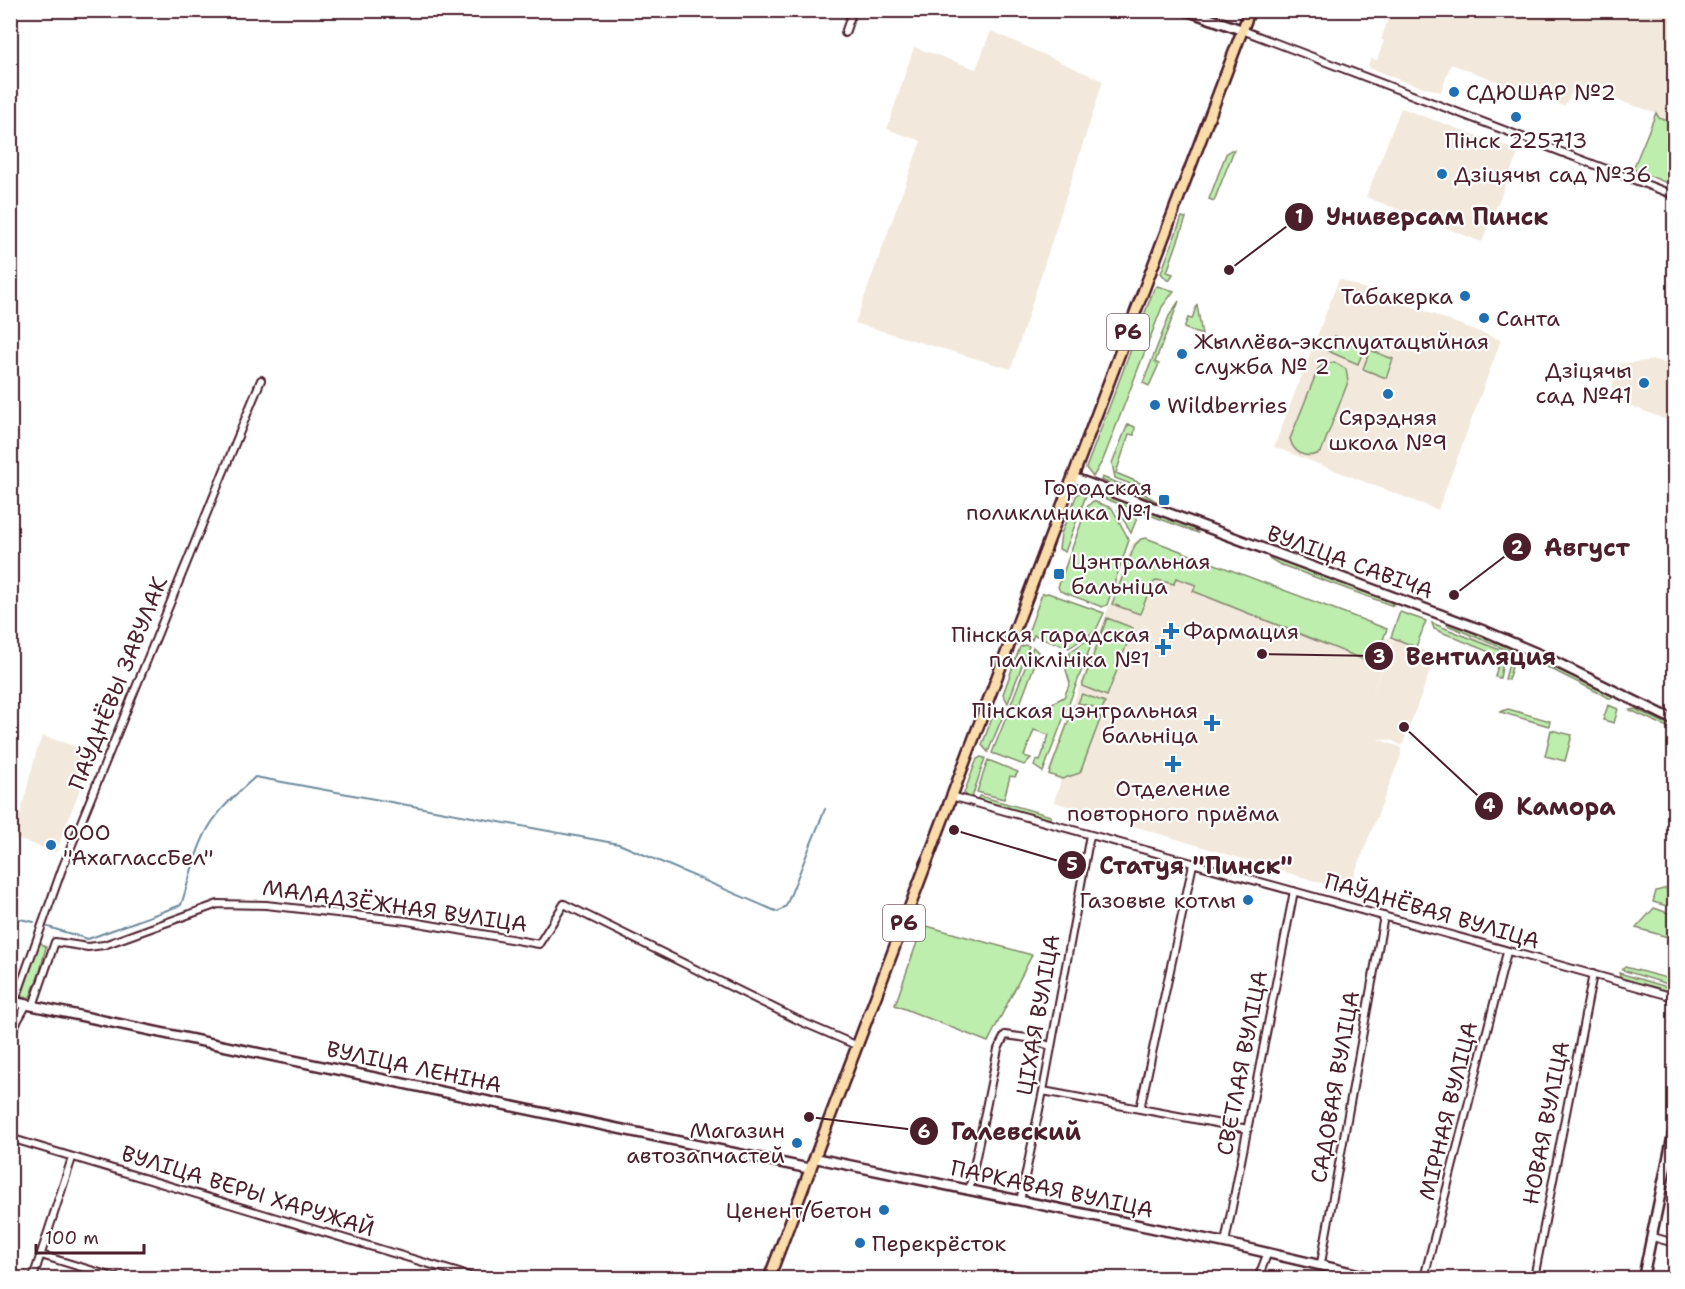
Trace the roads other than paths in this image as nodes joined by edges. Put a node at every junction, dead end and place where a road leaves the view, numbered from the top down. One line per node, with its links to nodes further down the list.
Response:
1 (853, 10): 5 (street)
2 (1185, 10): 4 (street)
3 (1250, 10): 4 (main road, Р6)
4 (1242, 30): 6 (street); 8 (main road, Р6)
5 (845, 33)
6 (1674, 195)
7 (261, 380): 18 (street, ПАЎДНЁВЫ ЗАВУЛАК)
8 (1074, 478): 9 (street, ВУЛІЦА САВІЧА); 10 (main road, Р6)
9 (1674, 720)
10 (951, 796): 11 (street, ПАЎДНЁВАЯ ВУЛІЦА); 21 (main road, Р6)
11 (1090, 835): 12 (street, ПАЎДНЁВАЯ ВУЛІЦА); 22 (street, ЦІХАЯ ВУЛІЦА)
12 (1192, 864): 13 (street, ПАЎДНЁВАЯ ВУЛІЦА); 25 (street)
13 (1294, 891): 14 (street, ПАЎДНЁВАЯ ВУЛІЦА); 27 (street, СВЕТЛАЯ ВУЛІЦА)
14 (1384, 916): 15 (street, ПАЎДНЁВАЯ ВУЛІЦА); 40 (street, САДОВАЯ ВУЛІЦА)
15 (1507, 952): 16 (street, ПАЎДНЁВАЯ ВУЛІЦА); 47 (street, МІРНАЯ ВУЛІЦА)
16 (1593, 974): 17 (street, ПАЎДНЁВАЯ ВУЛІЦА); 48 (street, НОВАЯ ВУЛІЦА)
17 (1674, 997)
18 (13, 1001): 19 (street, ВУЛІЦА ЛЕНІНА)
19 (30, 1005): 20 (street); 21 (street, МАЛАДЗЁЖНАЯ ВУЛІЦА); 32 (street, ВУЛІЦА ЛЕНІНА)
20 (10, 1034)
21 (858, 1046): 31 (main road, Р6)
22 (1050, 1046): 23 (street, ЦІХАЯ ВУЛІЦА); 33 (street)
23 (1043, 1091): 25 (street); 34 (street, ЦІХАЯ ВУЛІЦА)
24 (1674, 1101): 26 (street)
25 (1140, 1109): 27 (street)
26 (1674, 1111)
27 (1248, 1129): 36 (street, СВЕТЛАЯ ВУЛІЦА)
28 (1674, 1129): 35 (street)
29 (10, 1138): 30 (street, ВУЛІЦА ВЕРЫ ХАРУЖАЙ)
30 (72, 1158): 39 (street); 43 (street, ВУЛІЦА ВЕРЫ ХАРУЖАЙ)
31 (815, 1158): 32 (main road, Р6); 33 (street, ПАРКАВАЯ ВУЛІЦА)
32 (811, 1169): 44 (main road, Р6)
33 (969, 1191): 34 (street, ПАРКАВАЯ ВУЛІЦА)
34 (1020, 1201): 36 (street, ПАРКАВАЯ ВУЛІЦА)
35 (1653, 1237): 37 (street); 49 (street)
36 (1225, 1243): 38 (street, ПАРКАВАЯ ВУЛІЦА)
37 (1674, 1243)
38 (1268, 1252): 40 (street, ПАРКАВАЯ ВУЛІЦА); 45 (street)
39 (41, 1255): 41 (street); 42 (street)
40 (1321, 1263): 46 (street, ПАРКАВАЯ ВУЛІЦА)
41 (33, 1278)
42 (117, 1278)
43 (476, 1278)
44 (768, 1278)
45 (1258, 1278)
46 (1375, 1278)
47 (1424, 1278)
48 (1534, 1278)
49 (1643, 1278)

